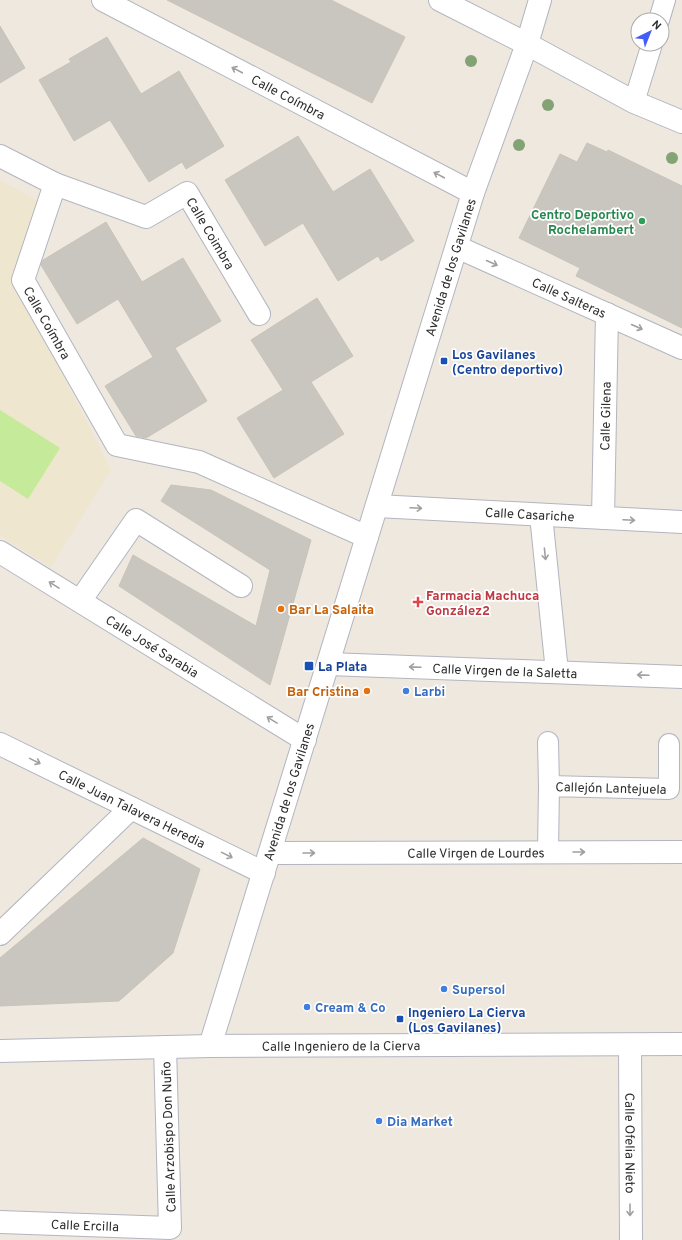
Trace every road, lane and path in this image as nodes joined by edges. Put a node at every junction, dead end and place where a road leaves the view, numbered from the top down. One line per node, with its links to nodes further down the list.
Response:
1 (103, 0): 12 (street, Calle Coímbra, one-way to 1)
2 (440, 0): 6 (street)
3 (540, 0): 6 (street, Avenida de los Gavilanes)
4 (665, 0): 5 (street)
5 (661, 12)
6 (526, 44): 8 (street); 12 (street, Avenida de los Gavilanes)
7 (650, 52): 8 (street)
8 (634, 102): 9 (street)
9 (682, 122)
10 (0, 156): 11 (street)
11 (55, 184): 14 (street, Calle Coimbra); 21 (street, Calle Coímbra)
12 (473, 193): 13 (street, Avenida de los Gavilanes)
13 (457, 247): 15 (street, Calle Salteras, one-way to 15); 17 (street, Avenida de los Gavilanes)
14 (259, 314)
15 (608, 314): 16 (street, Calle Salteras, one-way to 16); 19 (street, Calle Gilena)
16 (682, 348)
17 (377, 506): 18 (street, Calle Casariche, one-way to 18); 21 (street, Avenida de los Gavilanes)
18 (541, 515): 19 (street, Calle Casariche); 26 (street, one-way to 26)
19 (603, 518): 20 (street, Calle Casariche, one-way to 20)
20 (682, 522)
21 (367, 537): 25 (street, Avenida de los Gavilanes)
22 (0, 552): 24 (street, Calle José Sarabia, one-way to 22)
23 (241, 586): 24 (street)
24 (80, 601): 28 (street, Calle José Sarabia, one-way to 24)
25 (328, 664): 26 (street, Calle Virgen de la Saletta, one-way to 25); 28 (street, Avenida de los Gavilanes)
26 (557, 672): 27 (street, Calle Virgen de la Saletta, one-way to 26)
27 (682, 677)
28 (305, 740): 36 (street, Avenida de los Gavilanes)
29 (548, 742): 32 (street)
30 (0, 744): 33 (street, Calle Juan Talavera Heredia, one-way to 33)
31 (669, 744): 32 (street, Callejón Lantejuela)
32 (549, 786): 34 (street, Callejón Lantejuela)
33 (131, 808): 36 (street, Calle Juan Talavera Heredia, one-way to 36); 37 (street)
34 (548, 851): 35 (street, Calle Virgen de Lourdes, one-way to 35); 36 (street, Calle Virgen de Lourdes, one-way to 34)
35 (682, 852)
36 (267, 863): 40 (street, Avenida de los Gavilanes)
37 (0, 934)
38 (682, 1044): 39 (street, Calle Ingeniero de la Cierva)
39 (630, 1045): 40 (street, Calle Ingeniero de la Cierva); 46 (street, Calle Ofelia Nieto, one-way to 46)
40 (210, 1046): 41 (street, Calle Ingeniero de la Cierva)
41 (165, 1047): 42 (street, Calle Ingeniero de la Cierva); 44 (street, Calle Arzobispo Don Nuño)
42 (0, 1051)
43 (9, 1228): 45 (street, Calle Ercilla)
44 (166, 1232): 45 (street, Calle Ercilla)
45 (138, 1233)
46 (631, 1240)

